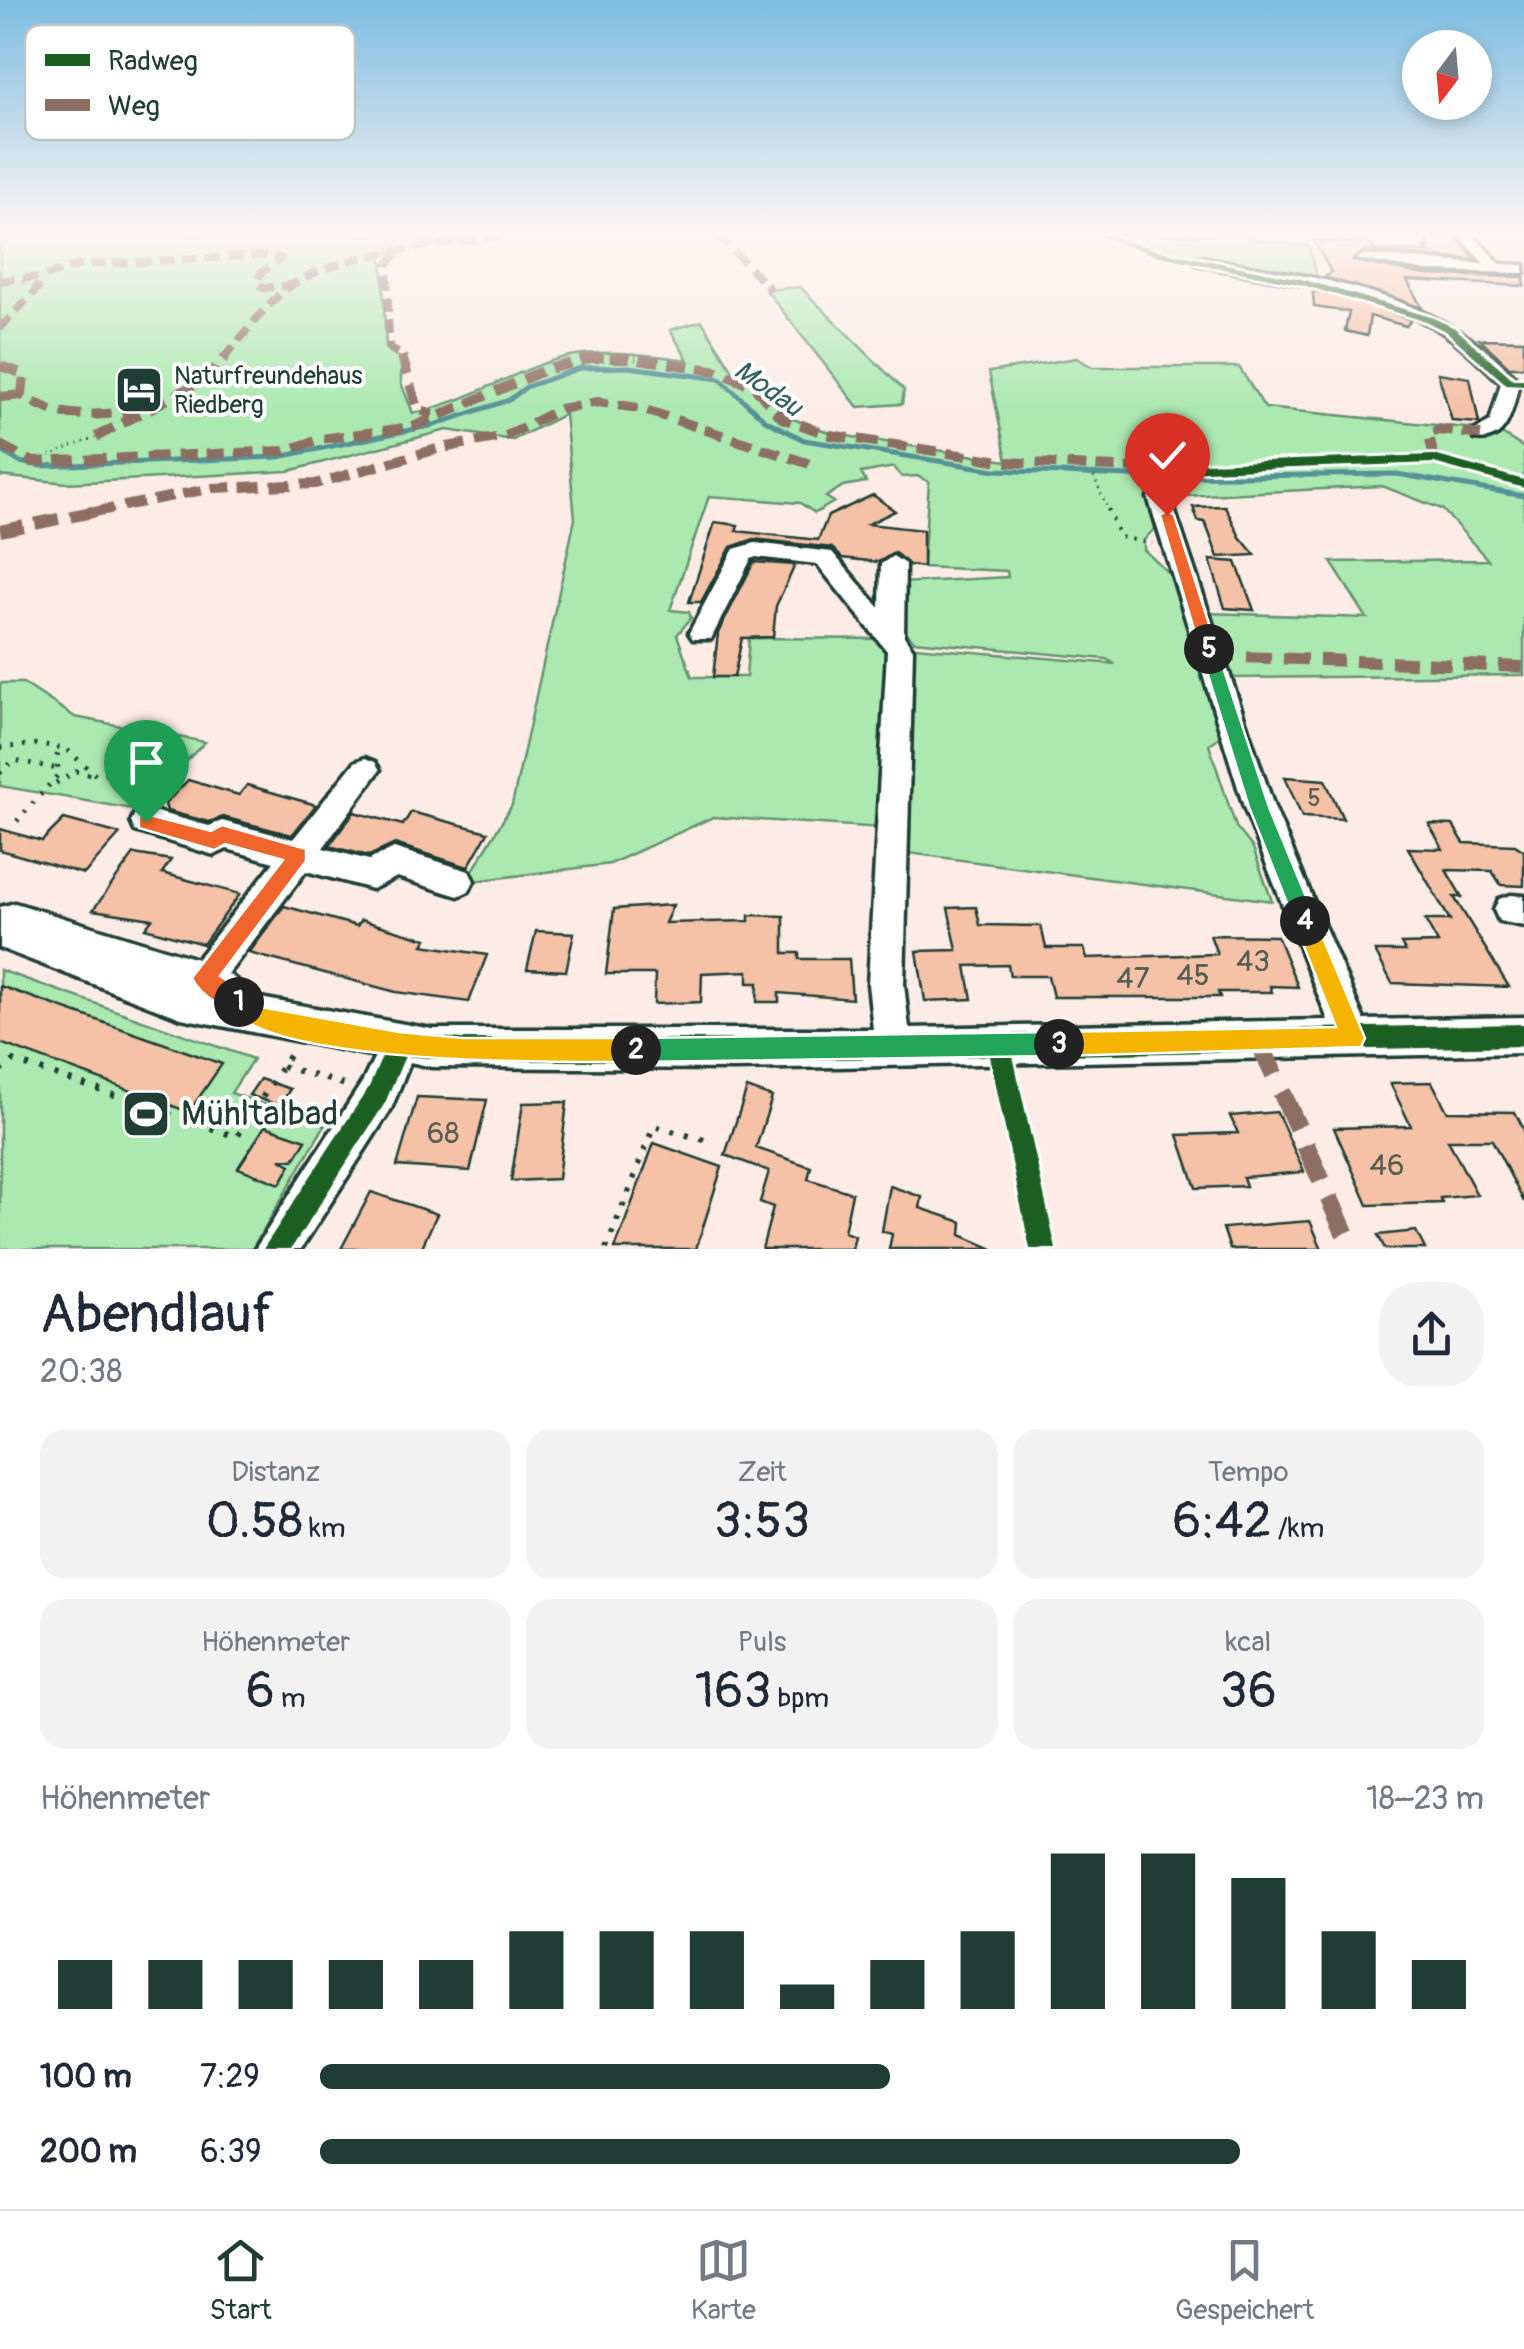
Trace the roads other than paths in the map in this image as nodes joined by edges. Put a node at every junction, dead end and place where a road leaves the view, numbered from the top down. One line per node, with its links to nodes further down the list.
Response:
1 (1340, 293): 2 (street)
2 (1517, 382): 3 (street)
3 (1481, 436)
4 (1159, 497): 16 (street)
5 (893, 564): 7 (street)
6 (702, 633): 7 (street)
7 (890, 639): 18 (street)
8 (364, 770): 10 (street)
9 (146, 822): 10 (street)
10 (298, 855): 11 (street); 14 (street)
11 (458, 881)
12 (0, 923): 14 (street)
13 (0, 932): 14 (street)
14 (192, 989): 17 (street)
15 (1524, 1035): 16 (street)
16 (1353, 1038): 18 (street)
17 (399, 1044): 18 (street); 19 (street)
18 (893, 1048)
19 (276, 1249)

